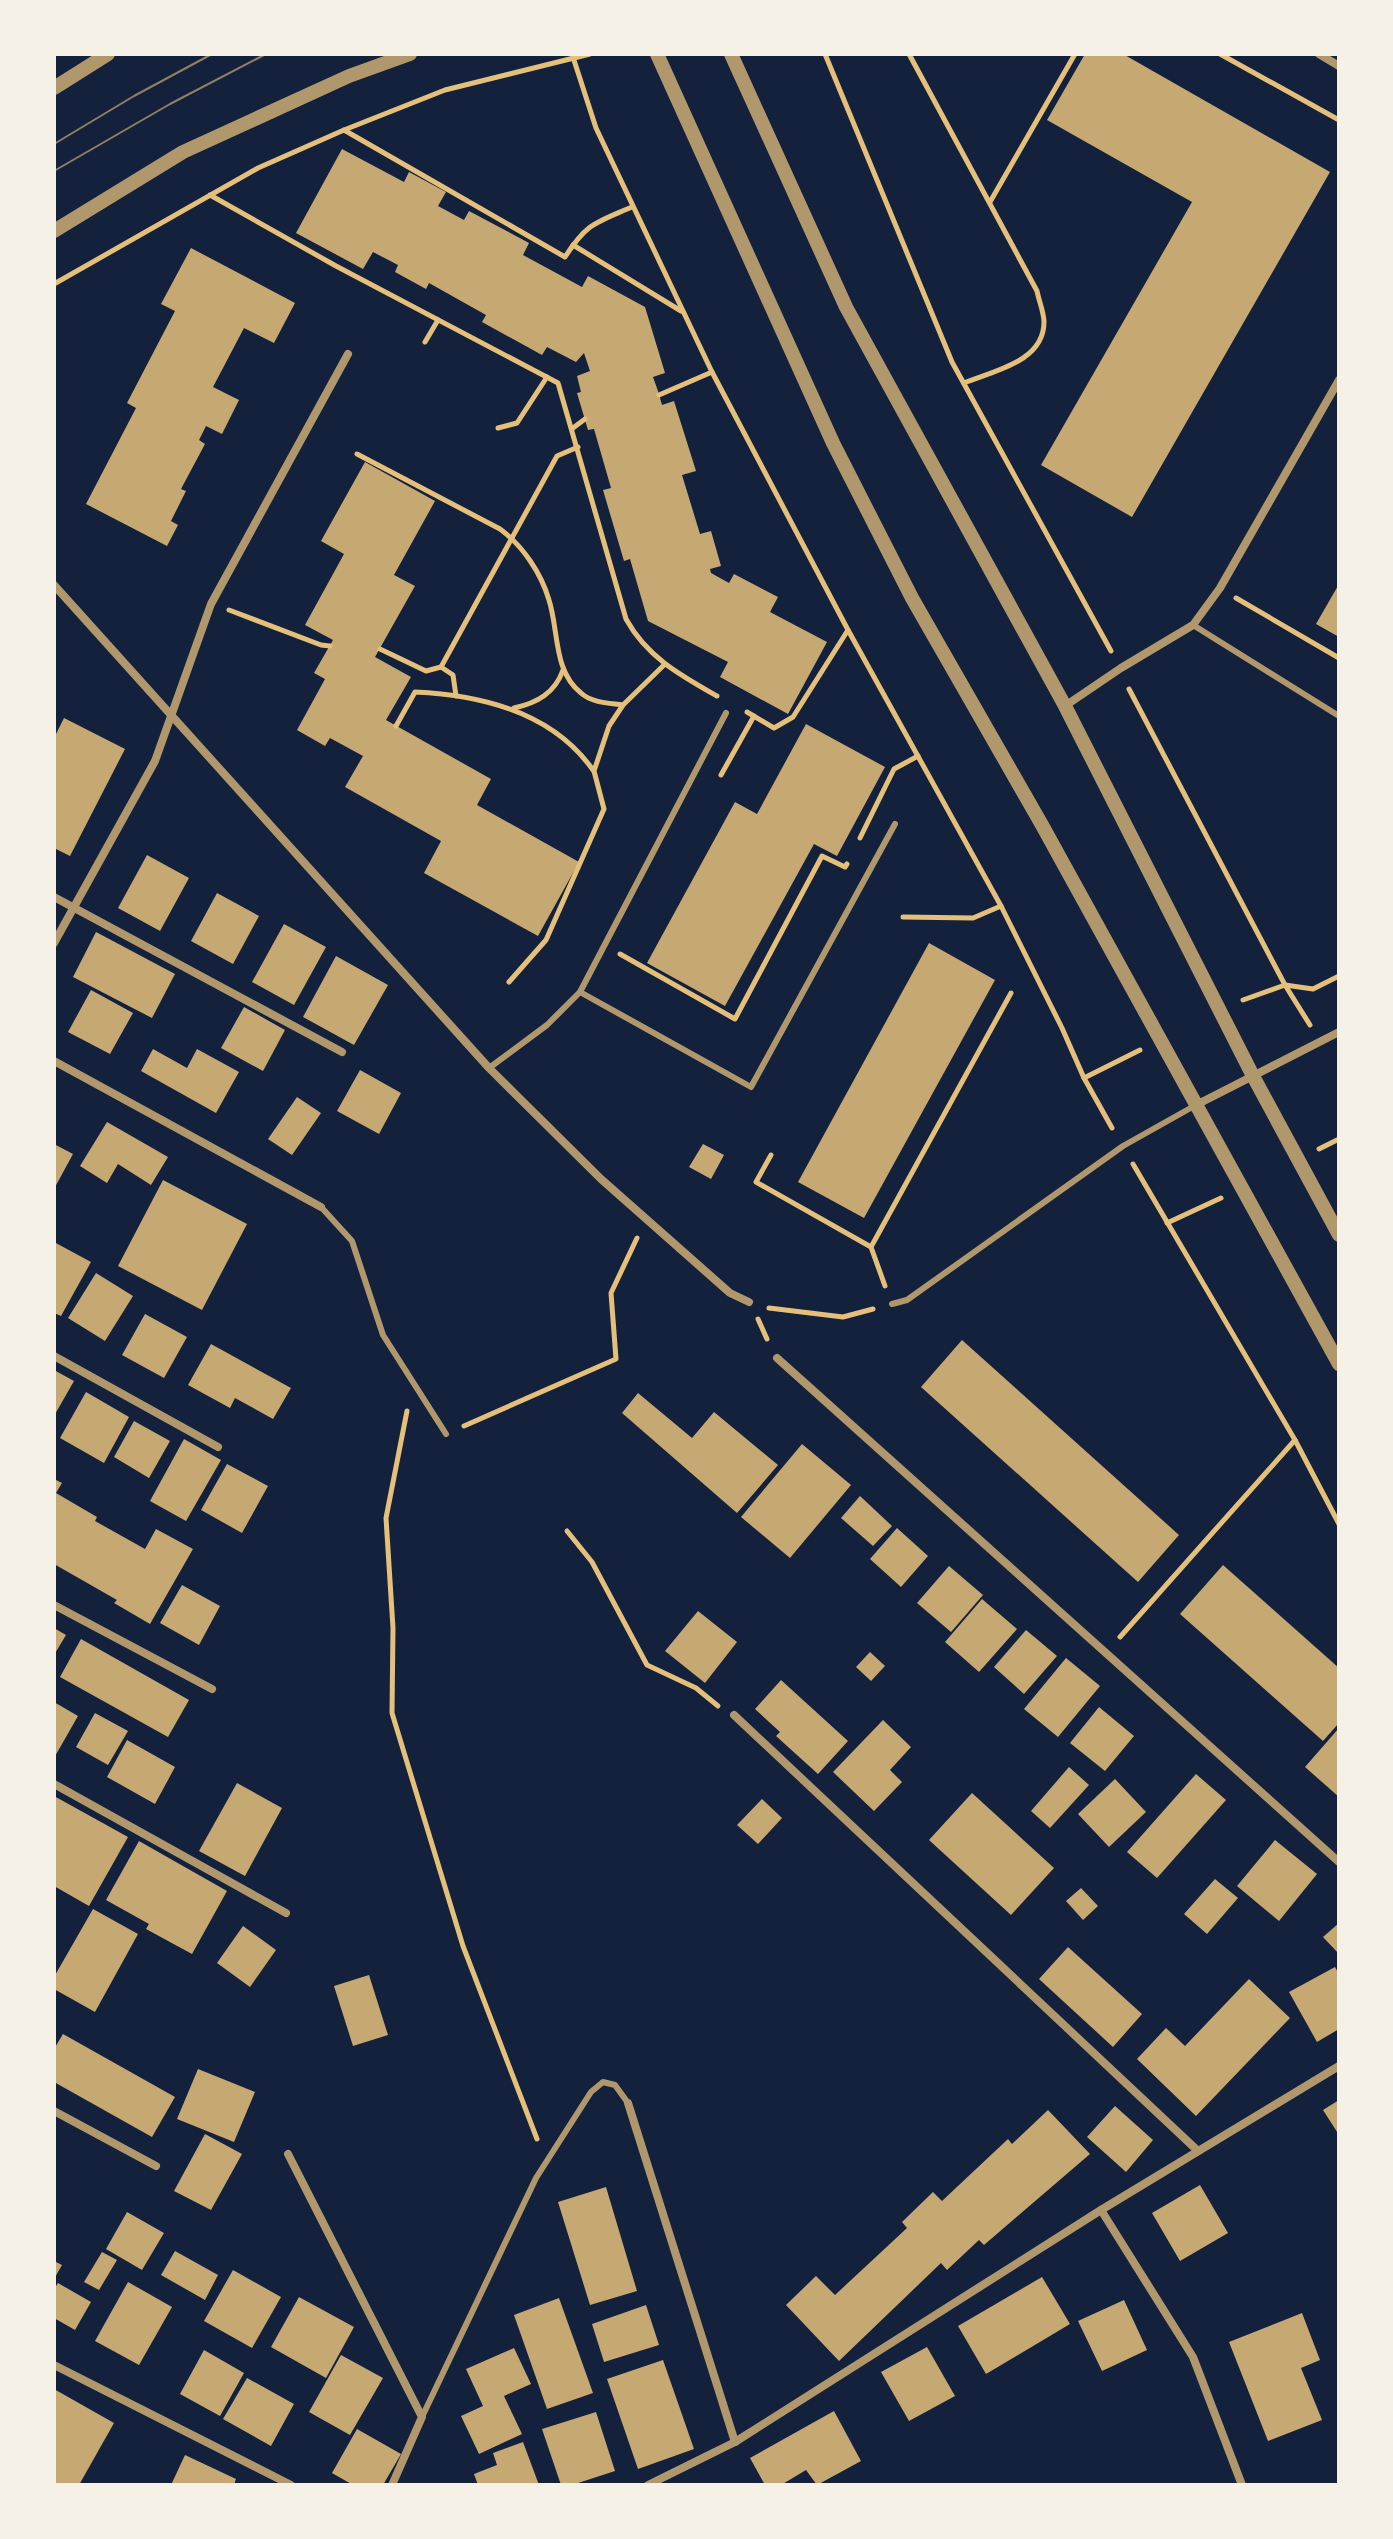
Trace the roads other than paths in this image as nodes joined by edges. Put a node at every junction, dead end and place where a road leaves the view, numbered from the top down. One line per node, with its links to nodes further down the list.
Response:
1 (108, 54): 7 (street)
2 (410, 54): 8 (street)
3 (657, 54): 27 (street)
4 (731, 54): 13 (street)
5 (1319, 54): 6 (street)
6 (1339, 66)
7 (54, 88)
8 (54, 231)
9 (348, 354): 15 (street)
10 (1339, 380): 12 (street)
11 (54, 585): 15 (street)
12 (1193, 625): 13 (street); 16 (lane)
13 (1065, 706): 26 (street)
14 (726, 713): 21 (lane)
15 (171, 714): 19 (street); 25 (street)
16 (1339, 716)
17 (895, 824): 21 (lane)
18 (54, 897): 19 (street)
19 (72, 908): 20 (street); 23 (street)
20 (54, 943)
21 (580, 992): 25 (lane)
22 (1339, 1032): 26 (street)
23 (342, 1052)
24 (54, 1061): 28 (street)
25 (489, 1068): 30 (street)
26 (1253, 1076): 27 (street); 29 (street)
27 (1196, 1105): 31 (lane); 34 (street)
28 (321, 1207): 35 (lane)
29 (1339, 1235)
30 (749, 1302)
31 (892, 1304)
32 (54, 1356): 36 (street)
33 (777, 1358): 41 (street)
34 (1339, 1364)
35 (446, 1434)
36 (218, 1447)
37 (54, 1605): 38 (street)
38 (212, 1689)
39 (734, 1715): 46 (street)
40 (54, 1784): 42 (street)
41 (1339, 1862)
42 (286, 1913)
43 (1339, 2066): 46 (street)
44 (628, 2103): 51 (lane); 52 (street)
45 (54, 2111): 48 (street)
46 (1198, 2151): 49 (street)
47 (288, 2154): 51 (street)
48 (156, 2166)
49 (1101, 2210): 52 (street); 56 (street)
50 (54, 2365): 53 (street)
51 (422, 2417): 54 (street)
52 (735, 2442): 55 (street)
53 (291, 2485)
54 (392, 2485)
55 (648, 2485)
56 (1242, 2485)

